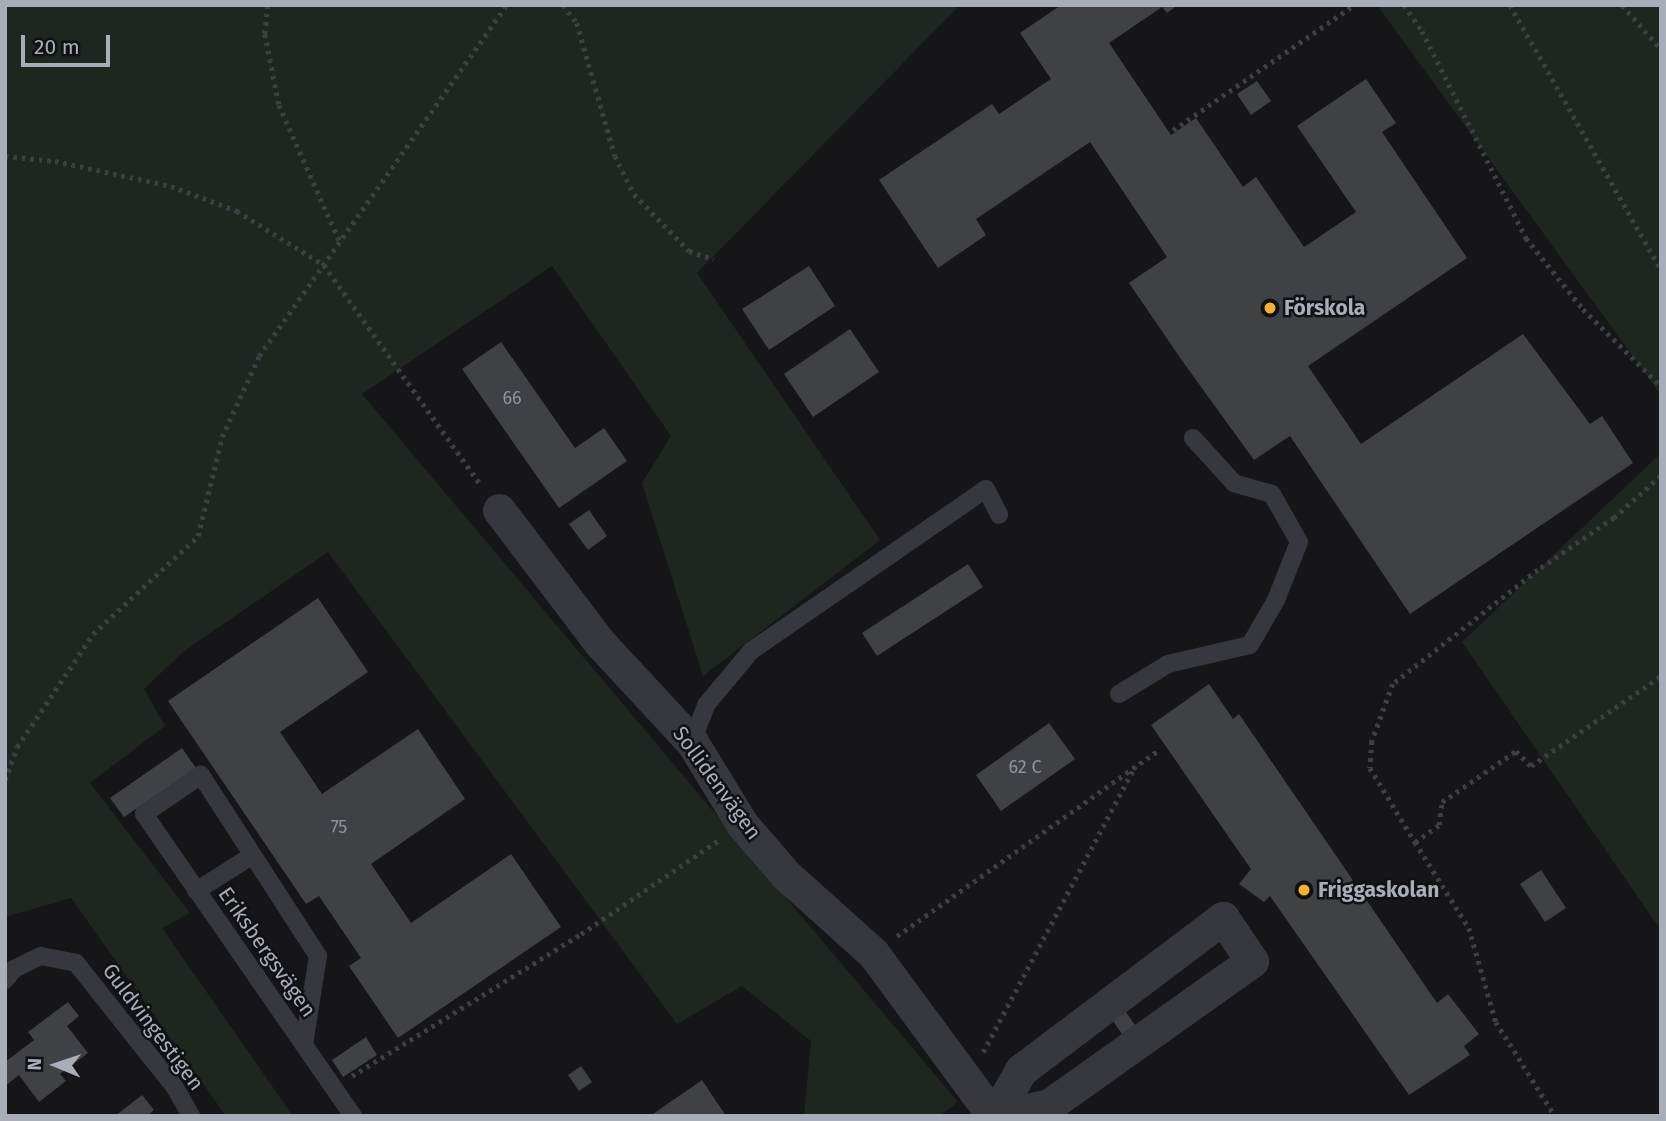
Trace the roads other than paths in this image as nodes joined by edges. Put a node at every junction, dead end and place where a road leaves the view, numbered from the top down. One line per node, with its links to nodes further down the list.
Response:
1 (1193, 438): 4 (lane)
2 (499, 510): 5 (street, Sollidenvägen)
3 (999, 515): 5 (lane)
4 (1119, 694)
5 (692, 742): 12 (street, Sollidenvägen)
6 (253, 855): 7 (lane); 7 (lane, Eriksbergsvägen); 9 (lane)
7 (196, 891): 9 (lane, Eriksbergsvägen)
8 (5, 980): 10 (lane, Guldvingestigen)
9 (304, 1045): 11 (lane, Eriksbergsvägen)
10 (191, 1116)
11 (353, 1116)
12 (996, 1116): 12 (street)

